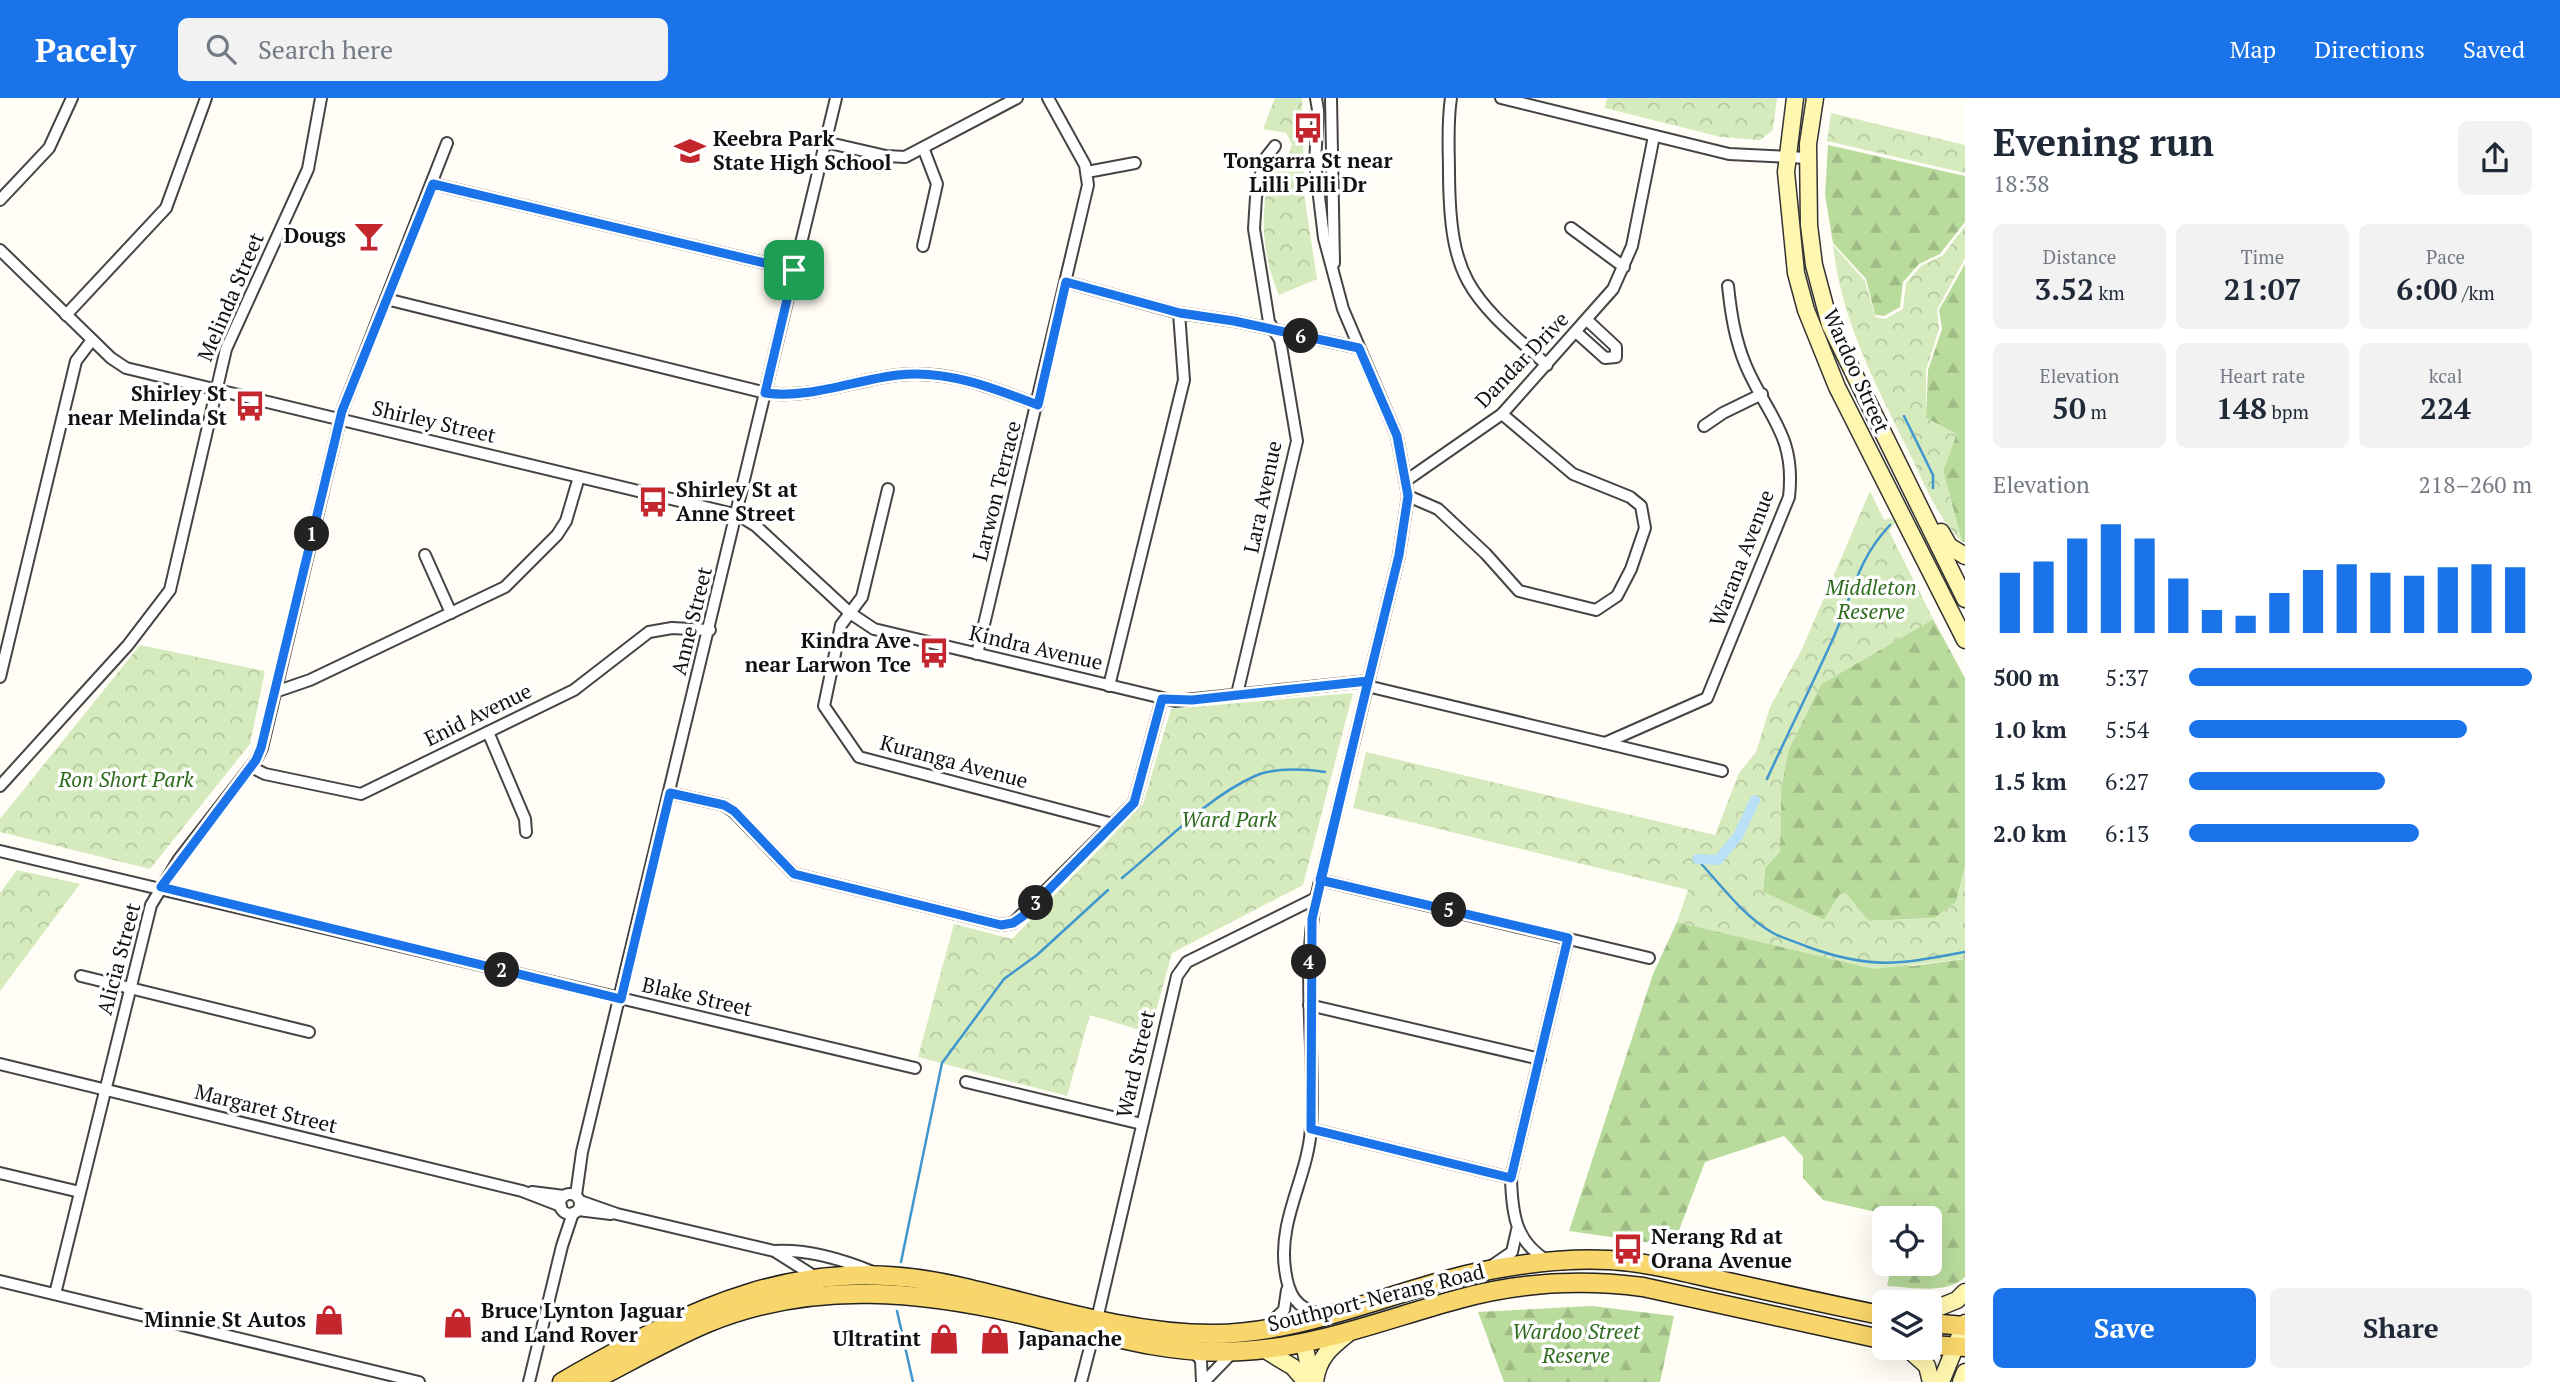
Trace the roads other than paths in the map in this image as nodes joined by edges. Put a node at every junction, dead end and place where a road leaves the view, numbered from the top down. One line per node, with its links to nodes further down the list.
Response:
1 (72, 98): 24 (street)
2 (206, 98): 35 (street)
3 (321, 98): 42 (street, Melinda Street)
4 (836, 98): 15 (street, Anne Street)
5 (1017, 98): 18 (street)
6 (1048, 98): 22 (street)
7 (1315, 98): 29 (street)
8 (1331, 98): 29 (street)
9 (1451, 98): 41 (street)
10 (1502, 98): 13 (street)
11 (1796, 98): 19 (main road, Wardoo Street)
12 (1815, 98): 20 (main road, Wardoo Street)
13 (1543, 103): 14 (street)
14 (1654, 136): 19 (street); 28 (street, Dandar Drive)
15 (825, 142): 18 (street); 30 (street, Anne Street)
16 (447, 144): 23 (street, Alicia Street)
17 (1275, 146): 37 (street, Lara Avenue)
18 (924, 150): 26 (street)
19 (1787, 157): 20 (street); 58 (main road, Wardoo Street)
20 (1807, 158): 54 (main road, Wardoo Street)
21 (1135, 163): 22 (street)
22 (1087, 172): 31 (street, Larwon Terrace)
23 (433, 184): 30 (street); 33 (street, Alicia Street)
24 (0, 200)
25 (1571, 228): 28 (street)
26 (923, 246)
27 (0, 250): 35 (street, Shirley Street)
28 (1624, 267): 36 (street, Dandar Drive)
29 (1333, 269): 40 (street)
30 (794, 270): 43 (street, Anne Street)
31 (1066, 282): 34 (street); 45 (street, Larwon Terrace)
32 (1728, 286): 44 (street, Warana Avenue)
33 (386, 299): 43 (street); 47 (street, Alicia Street)
34 (1180, 313): 37 (street); 67 (street)
35 (65, 314): 39 (street, Shirley Street)
36 (1587, 320): 38 (street, Dandar Drive); 38 (street)
37 (1274, 329): 40 (street); 69 (street, Lara Avenue)
38 (1576, 332): 41 (street, Dandar Drive)
39 (92, 340): 42 (street, Shirley Street); 65 (street)
40 (1359, 348): 50 (street)
41 (1547, 366): 46 (street, Dandar Drive)
42 (215, 391): 47 (street, Shirley Street); 76 (street, Melinda Street)
43 (765, 393): 45 (street); 53 (street, Anne Street)
44 (1762, 394): 48 (street); 72 (street, Warana Avenue)
45 (1038, 405): 64 (street, Larwon Terrace)
46 (1502, 414): 50 (street, Dandar Drive); 52 (street)
47 (340, 420): 49 (street, Shirley Street); 68 (street, Alicia Street)
48 (1704, 426)
49 (579, 477): 53 (street, Shirley Street); 60 (street)
50 (1407, 480): 52 (street)
51 (888, 489): 61 (street, Kuranga Avenue)
52 (1408, 496): 66 (street)
53 (737, 515): 61 (street, Kindra Avenue); 62 (street, Anne Street)
54 (1924, 516): 56 (main road); 57 (main road, Wardoo Street)
55 (425, 555): 60 (street)
56 (1965, 555)
57 (1960, 576): 58 (street); 59 (main road, Wardoo Street)
58 (1938, 586): 63 (main road, Wardoo Street)
59 (1965, 599)
60 (451, 613): 68 (street)
61 (850, 613): 64 (street, Kindra Avenue); 79 (street, Kuranga Avenue)
62 (710, 630): 71 (street, Enid Avenue); 78 (street, Anne Street)
63 (1965, 640)
64 (977, 654): 67 (street, Kindra Avenue)
65 (0, 677)
66 (1367, 684): 69 (street, Kindra Avenue); 72 (street, Kindra Avenue); 82 (street)
67 (1109, 686): 70 (street, Kindra Avenue)
68 (275, 692): 74 (street, Alicia Street)
69 (1237, 694): 70 (street, Kindra Avenue)
70 (1162, 699): 79 (street)
71 (488, 732): 74 (street, Enid Avenue); 80 (street)
72 (1605, 743): 75 (street, Kindra Avenue)
73 (0, 766): 76 (street)
74 (251, 767): 83 (street, Alicia Street)
75 (1722, 771)
76 (11, 772): 77 (street, Melinda Street)
77 (0, 786)
78 (670, 793): 79 (street); 89 (street, Anne Street)
79 (1113, 824)
80 (526, 832)
81 (0, 849): 83 (street, Blake Street)
82 (1320, 880): 84 (street); 85 (street)
83 (161, 887): 88 (street, Alicia Street); 89 (street, Blake Street)
84 (1316, 898): 90 (street); 97 (street, Ward Street)
85 (1568, 938): 86 (street); 92 (street)
86 (1649, 958)
87 (81, 976): 88 (street)
88 (130, 989): 91 (street); 96 (street, Alicia Street)
89 (621, 999): 94 (street, Blake Street); 102 (street, Anne Street)
90 (1309, 1005): 92 (street); 98 (street)
91 (309, 1032)
92 (1540, 1059): 100 (street)
93 (0, 1064): 96 (street, Margaret Street)
94 (915, 1068)
95 (966, 1082): 97 (street)
96 (105, 1090): 101 (street, Alicia Street); 102 (street, Margaret Street)
97 (1142, 1124): 118 (street, Ward Street)
98 (1311, 1129): 100 (street); 109 (street)
99 (0, 1173): 101 (street)
100 (1511, 1178): 103 (street)
101 (80, 1192): 113 (street, Alicia Street)
102 (570, 1203): 104 (street, Margaret Street); 133 (street, Anne Street)
103 (1517, 1227): 106 (street); 107 (street)
104 (774, 1251): 105 (street, Margaret Street); 111 (street)
105 (813, 1255): 110 (street, Margaret Street); 111 (street)
106 (1549, 1261): 107 (main road, Southport-Nerang Road); 115 (main road, Southport-Nerang Road)
107 (1481, 1271): 116 (main road, Southport-Nerang Road)
108 (0, 1281): 113 (street)
109 (1287, 1283): 116 (street); 120 (street)
110 (880, 1284): 111 (main road, Southport-Nerang Road); 118 (main road, Southport-Nerang Road)
111 (819, 1286): 131 (main road); 134 (main road)
112 (1965, 1292): 114 (main road)
113 (55, 1294): 132 (street)
114 (1942, 1306)
115 (1872, 1313)
116 (1327, 1315): 120 (main road, Southport-Nerang Road)
117 (1942, 1324): 119 (main road)
118 (1095, 1325): 120 (main road, Southport-Nerang Road); 126 (main road, Southport-Nerang Road); 135 (street, Ward Street)
119 (1965, 1325): 125 (main road)
120 (1267, 1328): 123 (main road)
121 (1352, 1330): 122 (main road, Southport-Nerang Road); 123 (main road, Southport-Nerang Road); 138 (main road)
122 (1872, 1337)
123 (1304, 1343): 127 (main road, Southport-Nerang Road); 138 (main road)
124 (1942, 1346): 125 (main road)
125 (1960, 1347): 140 (main road)
126 (1192, 1350): 128 (main road, Southport-Nerang Road); 136 (street)
127 (1265, 1350): 128 (main road, Southport-Nerang Road); 137 (main road)
128 (1233, 1352): 136 (street)
129 (1920, 1360): 139 (main road)
130 (1965, 1372): 141 (main road)
131 (596, 1380)
132 (419, 1382)
133 (529, 1382)
134 (562, 1382)
135 (1081, 1382)
136 (1203, 1382)
137 (1306, 1382)
138 (1314, 1382)
139 (1931, 1382)
140 (1941, 1382)
141 (1961, 1382)

